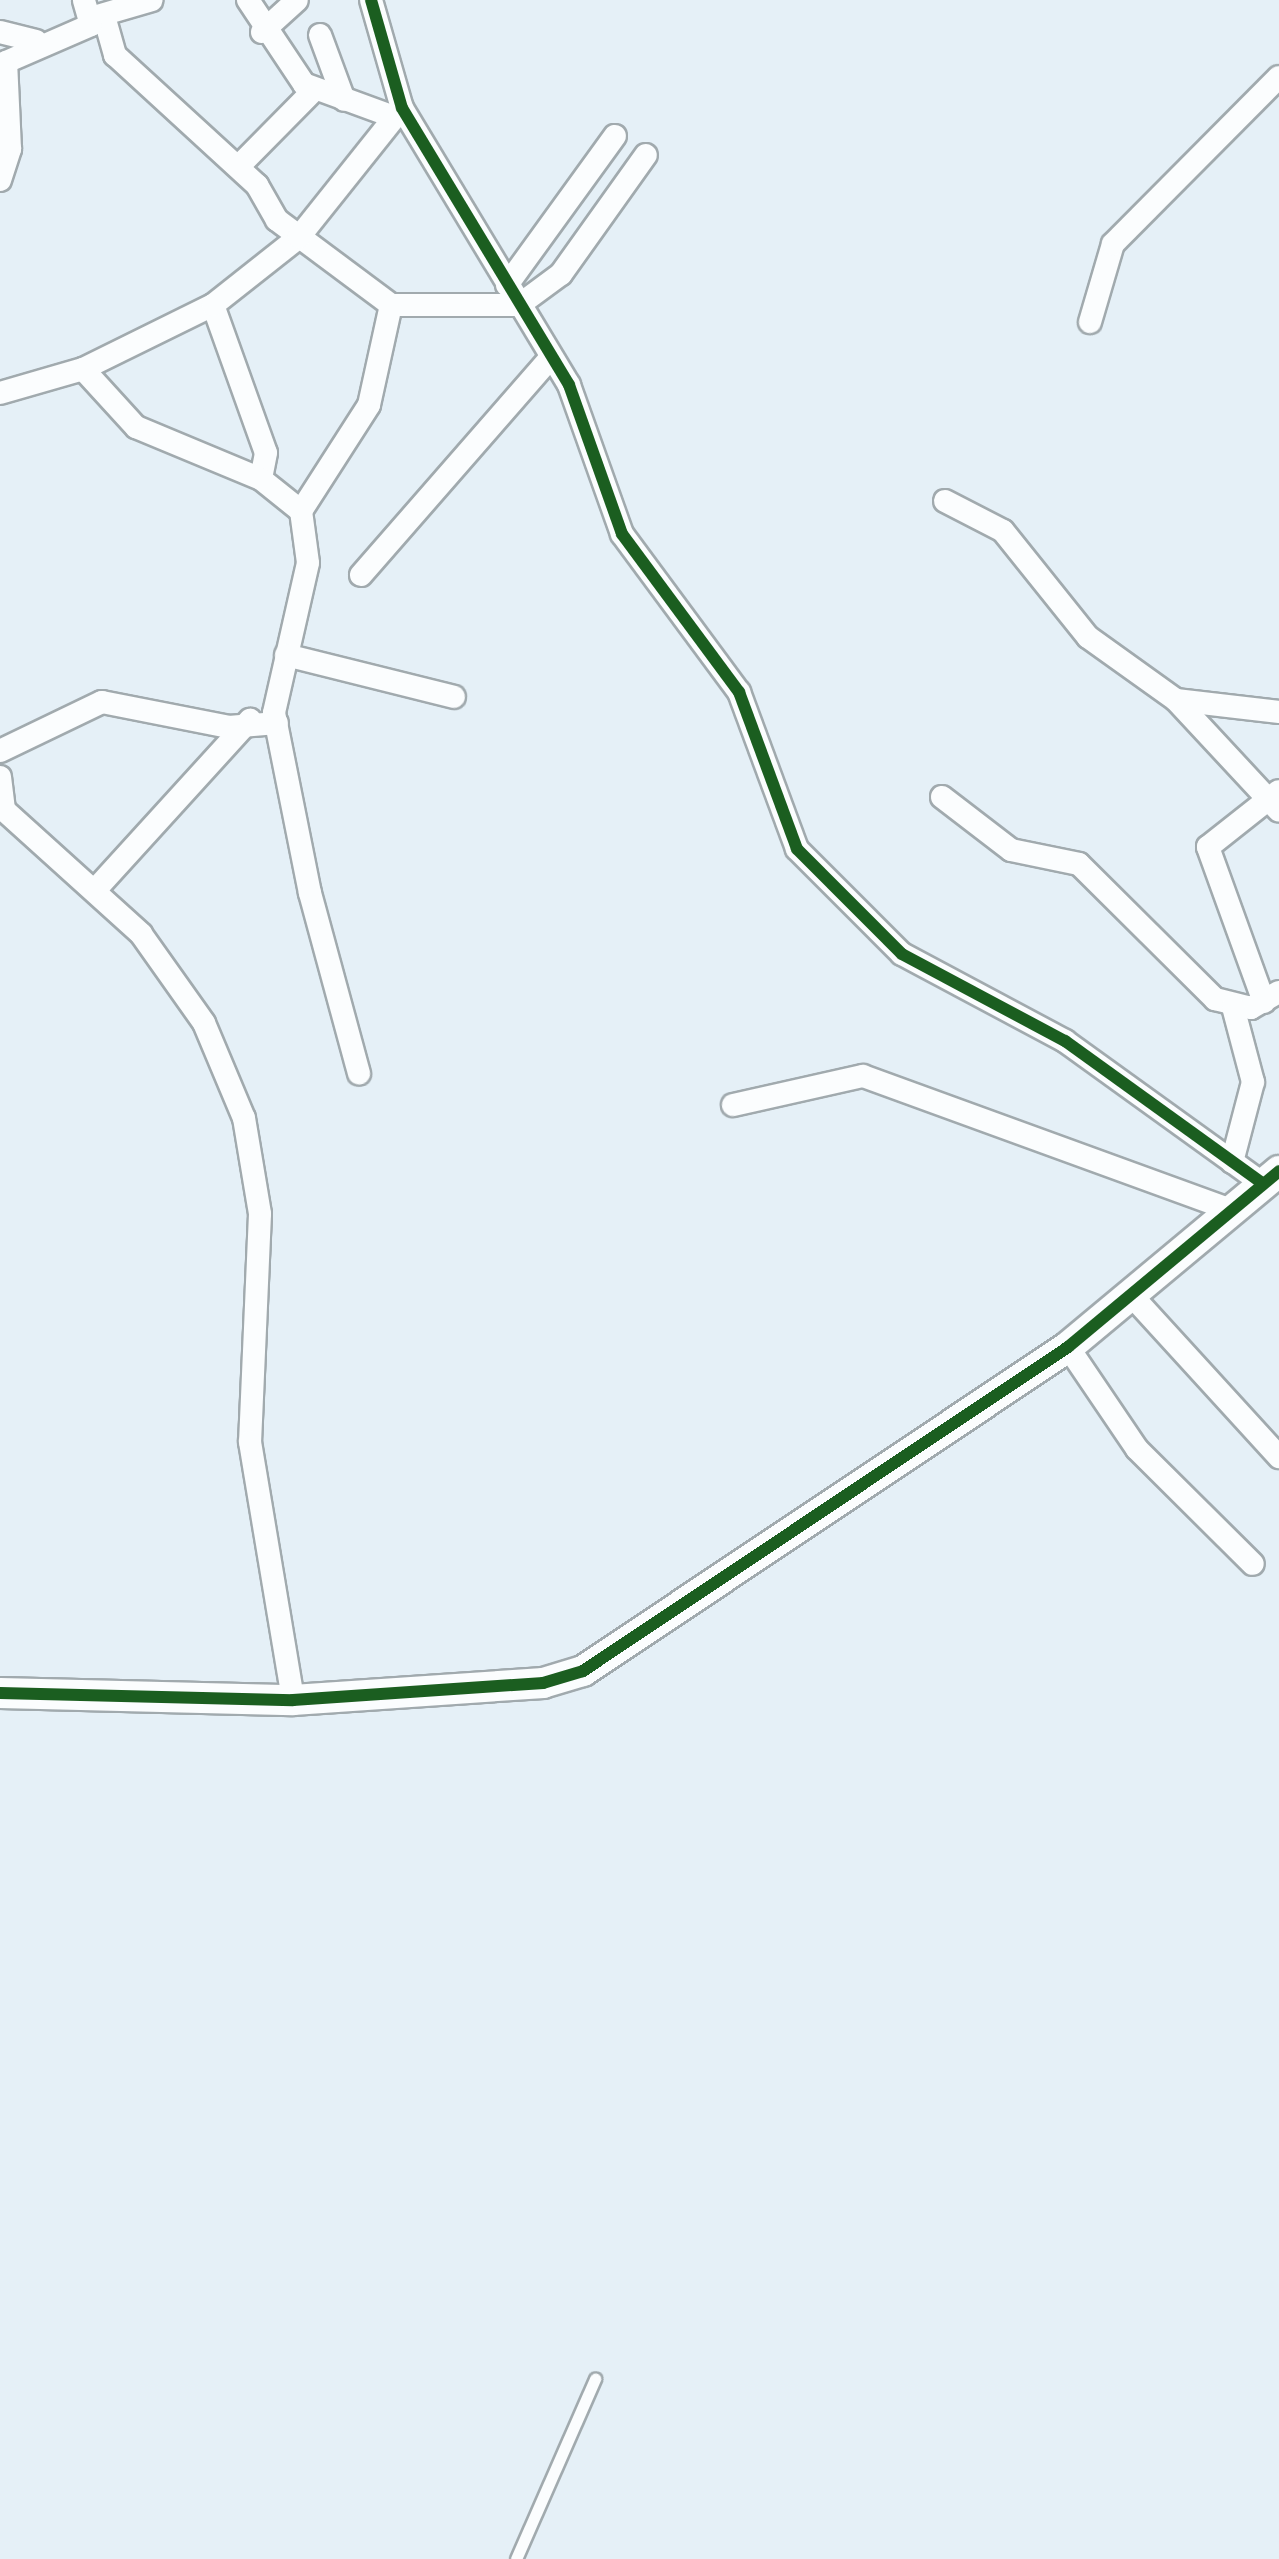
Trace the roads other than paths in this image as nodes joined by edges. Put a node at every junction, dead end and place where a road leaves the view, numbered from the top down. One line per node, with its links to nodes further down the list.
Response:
1 (152, 0): 5 (street)
2 (248, 0): 7 (street)
3 (296, 0): 7 (street)
4 (372, 0): 13 (street)
5 (94, 11): 9 (street); 16 (street)
6 (0, 32): 9 (street)
7 (262, 32): 11 (street)
8 (320, 35): 12 (street)
9 (36, 42): 17 (street)
10 (1279, 77): 22 (street)
11 (315, 89): 12 (street); 16 (street)
12 (344, 100): 13 (street)
13 (398, 112): 18 (street); 19 (street)
14 (615, 136): 19 (street)
15 (646, 156): 19 (street)
16 (238, 168): 18 (street)
17 (0, 180)
18 (299, 237): 20 (street); 21 (street)
19 (513, 295): 21 (street); 23 (street)
20 (214, 305): 24 (street); 26 (street)
21 (391, 305): 28 (street)
22 (1090, 322)
23 (551, 357): 29 (street); 46 (street)
24 (83, 370): 25 (street); 26 (street)
25 (0, 393)
26 (261, 480): 28 (street)
27 (945, 501): 33 (street)
28 (300, 511): 30 (street)
29 (361, 575)
30 (286, 655): 31 (street); 32 (street)
31 (454, 697)
32 (275, 698): 35 (street); 36 (street)
33 (1176, 700): 34 (street); 40 (street)
34 (1279, 712)
35 (277, 723): 36 (street); 44 (street)
36 (242, 727): 37 (street); 41 (street)
37 (0, 751)
38 (0, 777): 41 (street)
39 (942, 797): 43 (street)
40 (1275, 801): 42 (street)
41 (96, 889): 54 (street)
42 (1272, 997): 43 (street)
43 (1233, 1008): 46 (street)
44 (359, 1073)
45 (733, 1105): 48 (street)
46 (1232, 1162): 47 (street)
47 (1271, 1178): 48 (street)
48 (1233, 1211): 49 (street)
49 (1133, 1297): 50 (street); 51 (street)
50 (1068, 1347): 52 (street); 54 (street)
51 (1279, 1457)
52 (1252, 1564)
53 (0, 1694): 54 (street)
54 (292, 1700)
55 (595, 2379): 56 (lane)
56 (516, 2559)

